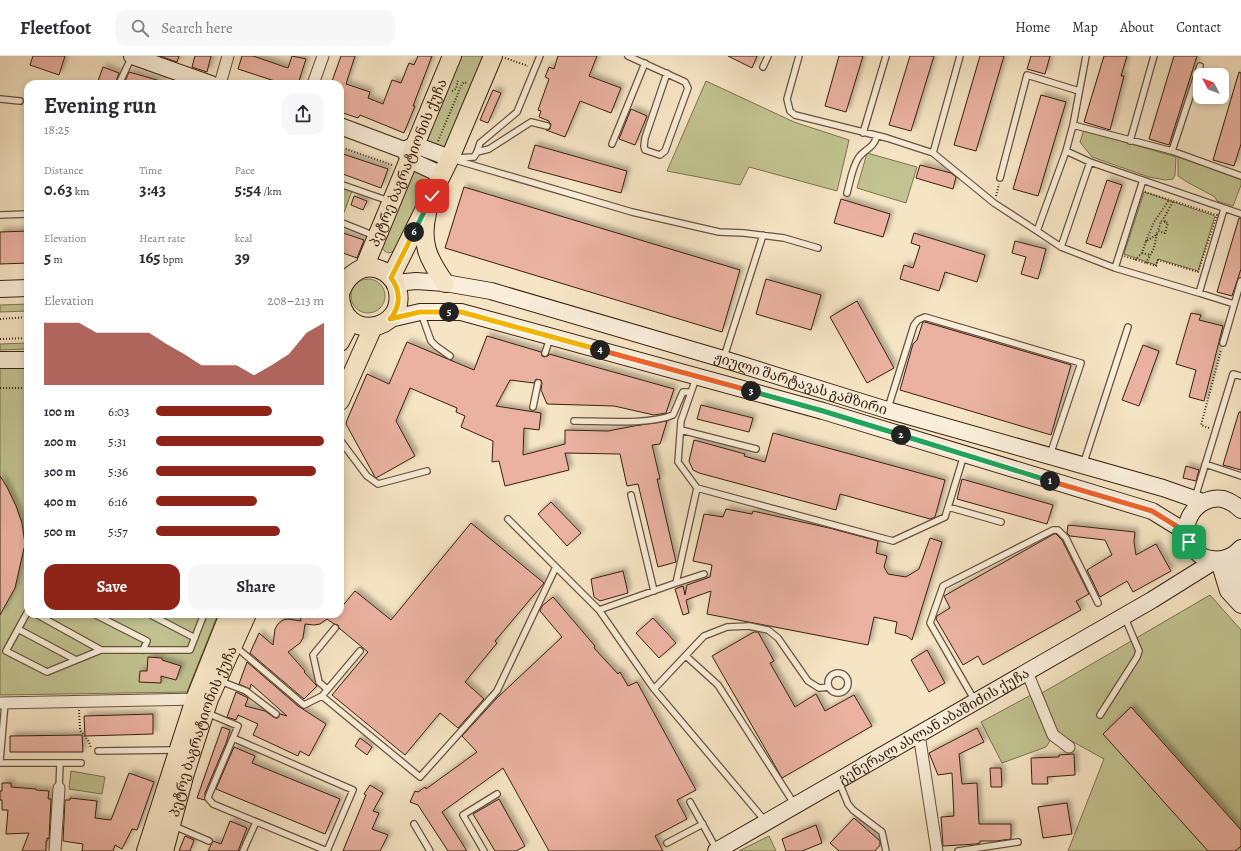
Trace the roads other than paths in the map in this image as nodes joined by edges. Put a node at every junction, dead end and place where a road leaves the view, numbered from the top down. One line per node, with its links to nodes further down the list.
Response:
1 (135, 56): 18 (lane); 19 (main road)
2 (228, 56): 20 (street)
3 (323, 56): 21 (street)
4 (452, 56): 34 (main road, პეტრე ბაგრატიონის ქუჩა)
5 (540, 56): 35 (lane)
6 (628, 56): 14 (lane)
7 (768, 56): 16 (lane)
8 (799, 56): 28 (lane)
9 (886, 56): 28 (lane)
10 (960, 56): 36 (lane)
11 (1086, 56): 22 (lane)
12 (1154, 56): 30 (lane)
13 (499, 57): 37 (main road)
14 (645, 63): 17 (lane); 31 (lane)
15 (1200, 66): 33 (lane)
16 (763, 67)
17 (667, 73): 17 (lane)
18 (121, 80)
19 (197, 80)
20 (221, 80)
21 (314, 80)
22 (1079, 91): 25 (lane); 41 (lane)
23 (0, 99): 24 (lane)
24 (20, 101)
25 (1074, 125): 30 (lane); 32 (lane)
26 (547, 126): 35 (lane)
27 (344, 127): 34 (main road)
28 (863, 133): 29 (lane)
29 (877, 136): 36 (lane); 44 (lane)
30 (1130, 141): 33 (lane)
31 (612, 144)
32 (1066, 151): 38 (lane); 52 (lane)
33 (1172, 151): 40 (lane)
34 (410, 152): 37 (main road); 39 (main road); 46 (main road, პეტრე ბაგრატიონის ქუჩა)
35 (477, 152): 37 (lane)
36 (934, 154): 52 (lane)
37 (450, 158): 39 (main road); 53 (lane)
38 (1090, 162): 42 (lane); 55 (lane)
39 (442, 175): 45 (main road)
40 (1241, 176)
41 (1000, 178)
42 (1143, 180): 47 (lane); 57 (lane)
43 (344, 185): 46 (lane)
44 (847, 193)
45 (432, 196): 59 (main road); 62 (main road)
46 (392, 202): 54 (main road, პეტრე ბაგრატიონის ქუჩა)
47 (1224, 209): 49 (lane); 65 (lane)
48 (24, 214): 50 (lane)
49 (1241, 214)
50 (0, 215)
51 (344, 224): 54 (lane)
52 (1037, 231): 55 (lane)
53 (763, 235): 56 (lane); 76 (lane)
54 (377, 237): 58 (main road, პეტრე ბაგრატიონის ქუჩა)
55 (1061, 247): 57 (lane)
56 (818, 248)
57 (1115, 268): 65 (lane)
58 (352, 273): 59 (main road); 61 (main road)
59 (393, 280): 62 (main road, ჟიული შარტავას გამზირი); 69 (main road)
60 (1241, 280): 66 (lane)
61 (344, 283)
62 (445, 283): 76 (main road, ჟიული შარტავას გამზირი)
63 (24, 288): 64 (main road)
64 (0, 289)
65 (1199, 293): 66 (lane)
66 (1234, 304): 73 (lane)
67 (420, 312): 69 (main road, ჟიული შარტავას გამზირი); 72 (main road, ჟიული შარტავას გამზირი); 75 (lane)
68 (345, 318): 70 (main road)
69 (390, 319): 70 (main road)
70 (374, 327): 82 (main road)
71 (1128, 327): 93 (lane)
72 (550, 336): 74 (lane); 79 (main road, ჟიული შარტავას გამზირი)
73 (1223, 343)
74 (545, 353)
75 (450, 356)
76 (723, 359): 85 (main road, ჟიული შარტავას გამზირი)
77 (0, 360): 78 (main road)
78 (24, 360)
79 (697, 376): 83 (lane); 90 (main road, ჟიული შარტავას გამზირი)
80 (1241, 376): 92 (lane)
81 (538, 383): 84 (lane)
82 (344, 392)
83 (691, 392): 86 (lane); 87 (lane)
84 (533, 407)
85 (887, 410): 91 (main road, ჟიული შარტავას გამზირი); 91 (lane)
86 (574, 421)
87 (681, 430): 89 (lane); 96 (lane)
88 (344, 445): 94 (lane)
89 (756, 449)
90 (964, 455): 99 (lane); 103 (main road, ჟიული შარტავას გამზირი)
91 (1050, 456): 93 (main road, ჟიული შარტავას გამზირი)
92 (1205, 464): 95 (lane); 98 (lane)
93 (1082, 465): 98 (main road, ჟიული შარტავას გამზირი)
94 (427, 471)
95 (1241, 476)
96 (697, 488): 99 (lane); 109 (lane)
97 (631, 495): 111 (lane)
98 (1199, 500): 100 (main road); 103 (main road)
99 (948, 507): 102 (lane)
100 (1241, 510)
101 (508, 519): 107 (lane)
102 (1001, 522)
103 (1186, 532): 104 (main road)
104 (1194, 550): 106 (main road); 112 (main road, გენერალ ასლან აბაშიძის ქუჩა)
105 (1239, 551): 106 (main road, გენერალ ასლან აბაშიძის ქუჩა); 110 (main road)
106 (1216, 560): 112 (main road, გენერალ ასლან აბაშიძის ქუჩა); 114 (main road)
107 (556, 567): 115 (lane); 138 (lane)
108 (704, 574): 109 (lane)
109 (676, 583): 111 (lane)
110 (1241, 586)
111 (654, 591): 115 (lane)
112 (1152, 600): 116 (main road, გენერალ ასლან აბაშიძის ქუჩა)
113 (1098, 603): 139 (lane)
114 (1241, 605)
115 (599, 610): 137 (lane)
116 (1124, 616): 133 (main road, გენერალ ასლან აბაშიძის ქუჩა); 143 (lane)
117 (24, 618): 125 (lane)
118 (43, 618): 128 (lane)
119 (102, 618): 129 (lane)
120 (156, 618): 126 (lane)
121 (201, 618): 126 (lane)
122 (228, 618): 141 (main road, პეტრე ბაგრატიონის ქუჩა)
123 (245, 618): 127 (main road, პეტრე ბაგრატიონის ქუჩა)
124 (335, 628): 136 (lane)
125 (18, 629): 132 (lane); 132 (lane)
126 (194, 638): 129 (lane)
127 (233, 644): 134 (main road, პეტრე ბაგრატიონის ქუჩა); 138 (lane)
128 (101, 650): 129 (lane); 132 (lane)
129 (143, 650)
130 (360, 651): 136 (lane)
131 (686, 656): 135 (lane); 137 (lane); 156 (lane)
132 (76, 660)
133 (1027, 672): 139 (main road, გენერალ ასლან აბაშიძის ქუჩა); 146 (street)
134 (218, 680): 141 (main road, პეტრე ბაგრატიონის ქუჩა); 142 (lane)
135 (829, 687)
136 (327, 689): 138 (lane)
137 (654, 689): 158 (lane)
138 (322, 696)
139 (975, 702): 144 (main road, გენერალ ასლან აბაშიძის ქუჩა)
140 (2, 703): 141 (street); 149 (lane)
141 (203, 704): 145 (lane); 147 (main road, პეტრე ბაგრატიონის ქუჩა); 161 (main road, პეტრე ბაგრატიონის ქუჩა)
142 (276, 714)
143 (1100, 715)
144 (919, 734): 152 (main road, გენერალ ასლან აბაშიძის ქუჩა); 174 (street)
145 (232, 738): 157 (lane); 169 (lane)
146 (1069, 747)
147 (179, 750): 148 (lane); 166 (main road, პეტრე ბაგრატიონის ქუჩა)
148 (98, 752)
149 (0, 762): 151 (lane)
150 (81, 763): 151 (lane)
151 (60, 764): 153 (lane)
152 (838, 781): 156 (main road, გენერალ ასლან აბაშიძის ქუჩა); 173 (lane)
153 (59, 788): 165 (street)
154 (497, 794): 171 (lane)
155 (690, 802): 160 (lane)
156 (795, 805): 158 (main road, გენერალ ასლან აბაშიძის ქუჩა)
157 (256, 822): 168 (lane); 169 (lane)
158 (766, 822): 172 (main road, გენერალ ასლან აბაშიძის ქუჩა)
159 (414, 824): 170 (lane)
160 (703, 824): 164 (lane); 172 (lane)
161 (171, 825): 162 (lane); 167 (main road, პეტრე ბაგრატიონის ქუჩა)
162 (209, 841)
163 (1018, 842): 175 (lane)
164 (667, 843)
165 (55, 851)
166 (146, 851)
167 (164, 851)
168 (243, 851)
169 (327, 851)
170 (430, 851)
171 (484, 851)
172 (717, 851)
173 (886, 851)
174 (937, 851)
175 (958, 851)

